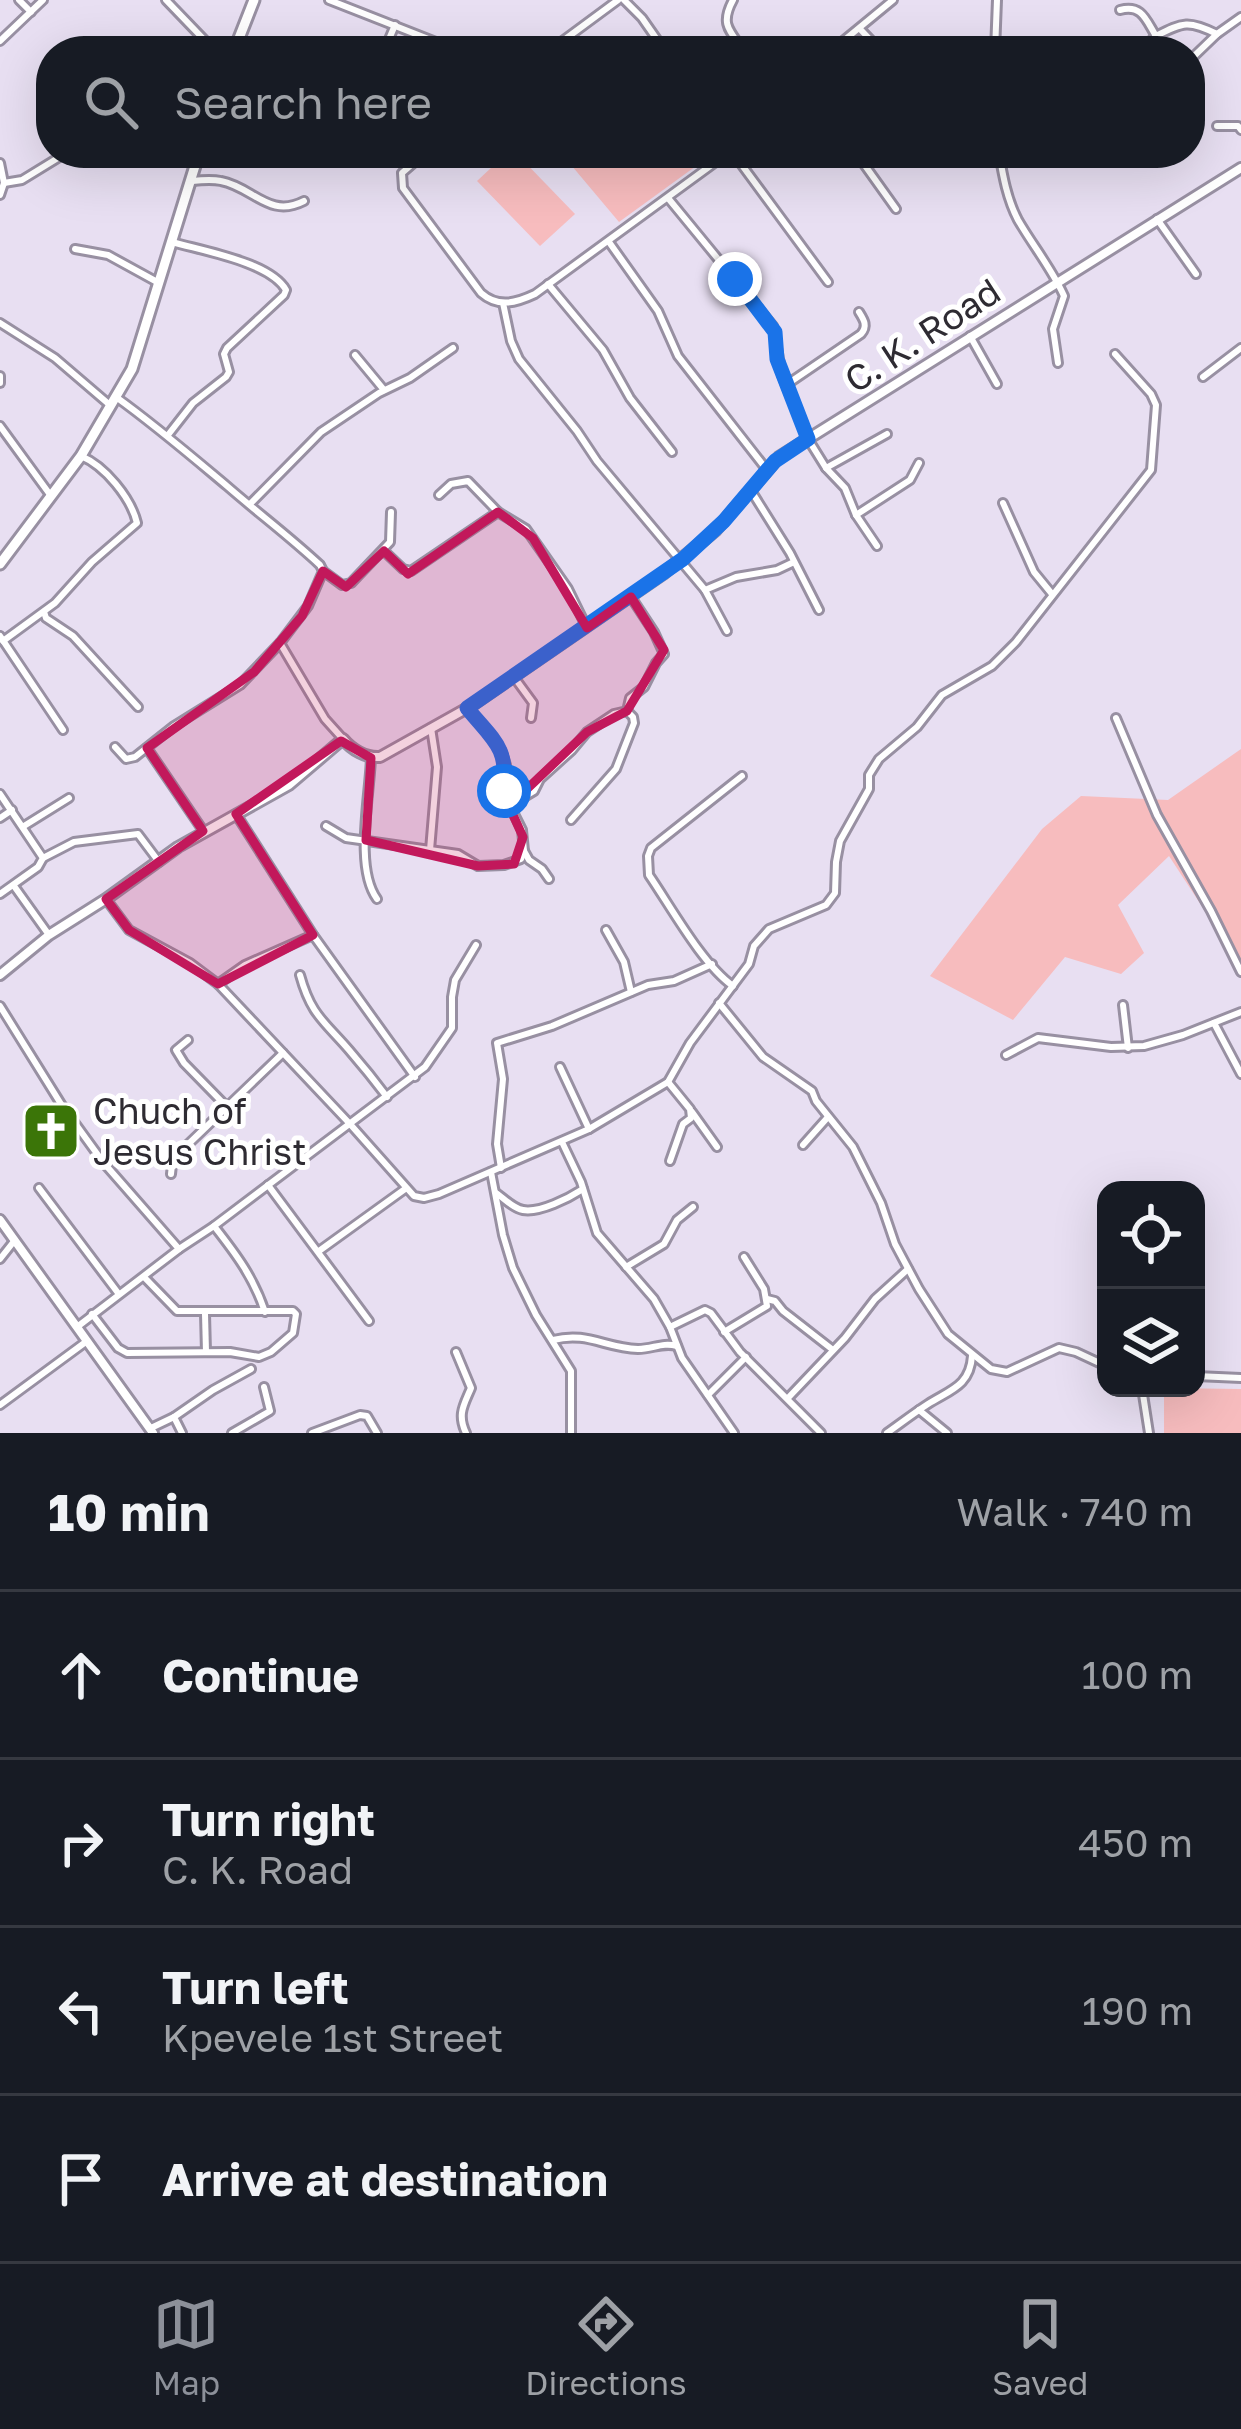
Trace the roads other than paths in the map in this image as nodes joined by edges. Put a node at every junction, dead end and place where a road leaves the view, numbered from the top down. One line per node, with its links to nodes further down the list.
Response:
1 (19, 0): 11 (street)
2 (44, 0): 11 (street)
3 (166, 0): 16 (street)
4 (254, 0): 17 (main road)
5 (329, 0): 13 (street)
6 (621, 0): 20 (street); 21 (street)
7 (734, 0): 22 (street)
8 (892, 0): 14 (street)
9 (998, 0): 25 (street)
10 (1120, 10): 26 (street)
11 (31, 12): 27 (street)
12 (1241, 17): 15 (street)
13 (395, 25): 18 (street); 19 (street)
14 (860, 28): 23 (street); 24 (street)
15 (1216, 34): 26 (street); 28 (street)
16 (201, 36)
17 (240, 36)
18 (391, 36)
19 (422, 36)
20 (570, 36)
21 (655, 36)
22 (734, 36)
23 (850, 36)
24 (867, 36)
25 (996, 36)
26 (1156, 36)
27 (0, 41)
28 (1205, 45)
29 (1217, 126): 30 (street)
30 (1240, 126)
31 (0, 163): 41 (street)
32 (42, 168): 41 (street)
33 (195, 168): 40 (main road)
34 (408, 168): 55 (street)
35 (709, 168): 43 (street)
36 (741, 168): 52 (street)
37 (867, 168): 45 (street)
38 (1001, 168): 51 (street)
39 (1241, 168): 46 (street, C. K. Road)
40 (192, 181): 44 (street); 48 (main road)
41 (4, 183): 42 (street)
42 (0, 195)
43 (668, 198): 47 (street); 66 (street)
44 (304, 201)
45 (896, 209)
46 (1157, 219): 50 (street); 51 (street, C. K. Road)
47 (608, 241): 54 (street); 79 (street)
48 (172, 242): 53 (main road); 71 (street)
49 (75, 249): 53 (street)
50 (1196, 274)
51 (1058, 281): 58 (street, C. K. Road); 63 (street)
52 (828, 282)
53 (159, 283): 68 (main road)
54 (548, 284): 55 (street); 75 (street)
55 (503, 303): 90 (street)
56 (859, 312): 66 (street)
57 (0, 323): 68 (street)
58 (970, 336): 65 (street); 72 (street, C. K. Road)
59 (453, 348): 67 (street)
60 (1241, 348): 64 (street)
61 (1115, 354): 95 (street)
62 (355, 355): 67 (street)
63 (1058, 363)
64 (1203, 376)
65 (997, 384)
66 (786, 386): 72 (street)
67 (384, 390): 84 (street)
68 (114, 401): 71 (street); 76 (main road)
69 (0, 426): 74 (street)
70 (887, 434): 78 (street)
71 (168, 435): 84 (street)
72 (808, 439): 78 (street); 79 (street, C. K. Road)
73 (0, 441): 74 (street)
74 (12, 443): 82 (street)
75 (672, 452)
76 (81, 456): 82 (main road); 98 (street)
77 (919, 463): 87 (street)
78 (826, 468): 87 (street)
79 (766, 470): 80 (street, C. K. Road)
80 (750, 489): 90 (street, C. K. Road); 91 (street)
81 (439, 495): 86 (street)
82 (51, 496): 92 (main road)
83 (1003, 502): 95 (street)
84 (250, 504): 93 (street)
85 (391, 512): 89 (street)
86 (498, 512): 89 (street); 99 (street)
87 (856, 515): 88 (street)
88 (877, 546)
89 (384, 551): 93 (street)
90 (681, 561): 94 (street); 96 (street, C. K. Road)
91 (794, 562): 94 (street); 97 (street)
92 (0, 564)
93 (323, 571): 102 (street)
94 (706, 590): 100 (street)
95 (1052, 594): 145 (street)
96 (631, 597): 99 (street, C. K. Road); 106 (street)
97 (820, 610)
98 (44, 612): 101 (street); 104 (street)
99 (587, 628): 103 (street, C. K. Road)
100 (727, 631)
101 (2, 639): 110 (street)
102 (280, 643): 111 (street); 113 (street)
103 (514, 677): 105 (street, C. K. Road); 107 (street)
104 (138, 707)
105 (467, 708): 109 (street, C. K. Road); 118 (street)
106 (627, 710): 118 (street); 122 (street)
107 (530, 718)
108 (1116, 718): 141 (street)
109 (431, 728): 114 (street, C. K. Road); 127 (street)
110 (63, 730)
111 (343, 739): 114 (street); 120 (street)
112 (115, 747): 113 (street)
113 (147, 748): 125 (street)
114 (371, 757): 126 (street)
115 (742, 776): 140 (street)
116 (0, 794): 119 (street)
117 (69, 798): 123 (street)
118 (509, 806): 128 (street)
119 (12, 810): 121 (street); 123 (street)
120 (236, 814): 125 (street); 138 (street)
121 (0, 818)
122 (572, 820)
123 (24, 826): 129 (street)
124 (326, 826): 126 (street)
125 (204, 832): 130 (street)
126 (366, 840): 127 (street); 134 (street)
127 (430, 850): 128 (street)
128 (524, 851): 131 (street)
129 (43, 858): 130 (street); 132 (street)
130 (158, 862): 135 (street)
131 (549, 879)
132 (14, 886): 133 (street); 137 (street)
133 (0, 894)
134 (377, 898)
135 (106, 899): 137 (street); 144 (street)
136 (606, 930): 146 (street)
137 (49, 935): 142 (street)
138 (313, 935): 144 (street); 158 (street)
139 (476, 945): 158 (street)
140 (712, 964): 145 (street); 146 (street)
141 (1241, 972)
142 (0, 975)
143 (300, 976): 160 (street)
144 (218, 984): 154 (street)
145 (733, 986): 147 (street)
146 (631, 992): 170 (street)
147 (719, 1003): 159 (street); 163 (street)
148 (1124, 1005): 153 (street)
149 (0, 1006): 182 (street)
150 (1241, 1012): 151 (street)
151 (1214, 1023): 153 (street); 157 (street)
152 (188, 1040): 161 (street)
153 (1128, 1048): 155 (street)
154 (284, 1053): 161 (street); 164 (street)
155 (1006, 1054)
156 (560, 1067): 165 (street)
157 (1241, 1074)
158 (415, 1077): 160 (street)
159 (668, 1082): 162 (street); 165 (street)
160 (387, 1097): 164 (street)
161 (227, 1107): 172 (street)
162 (690, 1109): 168 (street); 169 (street)
163 (828, 1117): 167 (street); 187 (street)
164 (350, 1124): 173 (street); 175 (street)
165 (590, 1129): 166 (street)
166 (562, 1142): 170 (street); 176 (street)
167 (803, 1145)
168 (717, 1148)
169 (670, 1160)
170 (501, 1168): 171 (street)
171 (491, 1172): 175 (street); 177 (street)
172 (171, 1174)
173 (268, 1185): 180 (street); 183 (street)
174 (39, 1188): 189 (street)
175 (405, 1189): 183 (street)
176 (583, 1189): 177 (street); 186 (street)
177 (496, 1192): 199 (street)
178 (692, 1207): 186 (street)
179 (0, 1220): 181 (street)
180 (214, 1226): 182 (street); 191 (street)
181 (15, 1240): 185 (street); 195 (street)
182 (179, 1249): 188 (street)
183 (319, 1251): 194 (street)
184 (744, 1257): 190 (street)
185 (0, 1259)
186 (626, 1267): 196 (street)
187 (908, 1269): 201 (street); 204 (street)
188 (143, 1276): 189 (street); 192 (street)
189 (118, 1293): 193 (street)
190 (767, 1299): 197 (street); 201 (street)
191 (266, 1312): 192 (street); 202 (street)
192 (205, 1313): 202 (street)
193 (92, 1314): 195 (street); 202 (street)
194 (369, 1321)
195 (77, 1327): 198 (street)
196 (670, 1327): 197 (street); 200 (street)
197 (724, 1332): 205 (street)
198 (87, 1340): 214 (street); 218 (street)
199 (553, 1340): 200 (street); 224 (street)
200 (676, 1346): 211 (street)
201 (833, 1350): 213 (street)
202 (206, 1352)
203 (456, 1352): 223 (street)
204 (972, 1356): 206 (street); 215 (street)
205 (746, 1357): 211 (street); 213 (street)
206 (1097, 1362)
207 (251, 1369): 216 (street)
208 (1205, 1376): 209 (street)
209 (1241, 1378)
210 (264, 1387): 217 (street)
211 (708, 1395): 225 (street)
212 (1143, 1397): 229 (street)
213 (787, 1399): 226 (street)
214 (0, 1405)
215 (919, 1410): 227 (street); 228 (street)
216 (173, 1417): 218 (street); 219 (street)
217 (253, 1428): 220 (street)
218 (152, 1431)
219 (182, 1433)
220 (232, 1433)
221 (312, 1433): 222 (street)
222 (377, 1433)
223 (466, 1433)
224 (571, 1433)
225 (734, 1433)
226 (821, 1433)
227 (887, 1433)
228 (946, 1433)
229 (1149, 1433)

